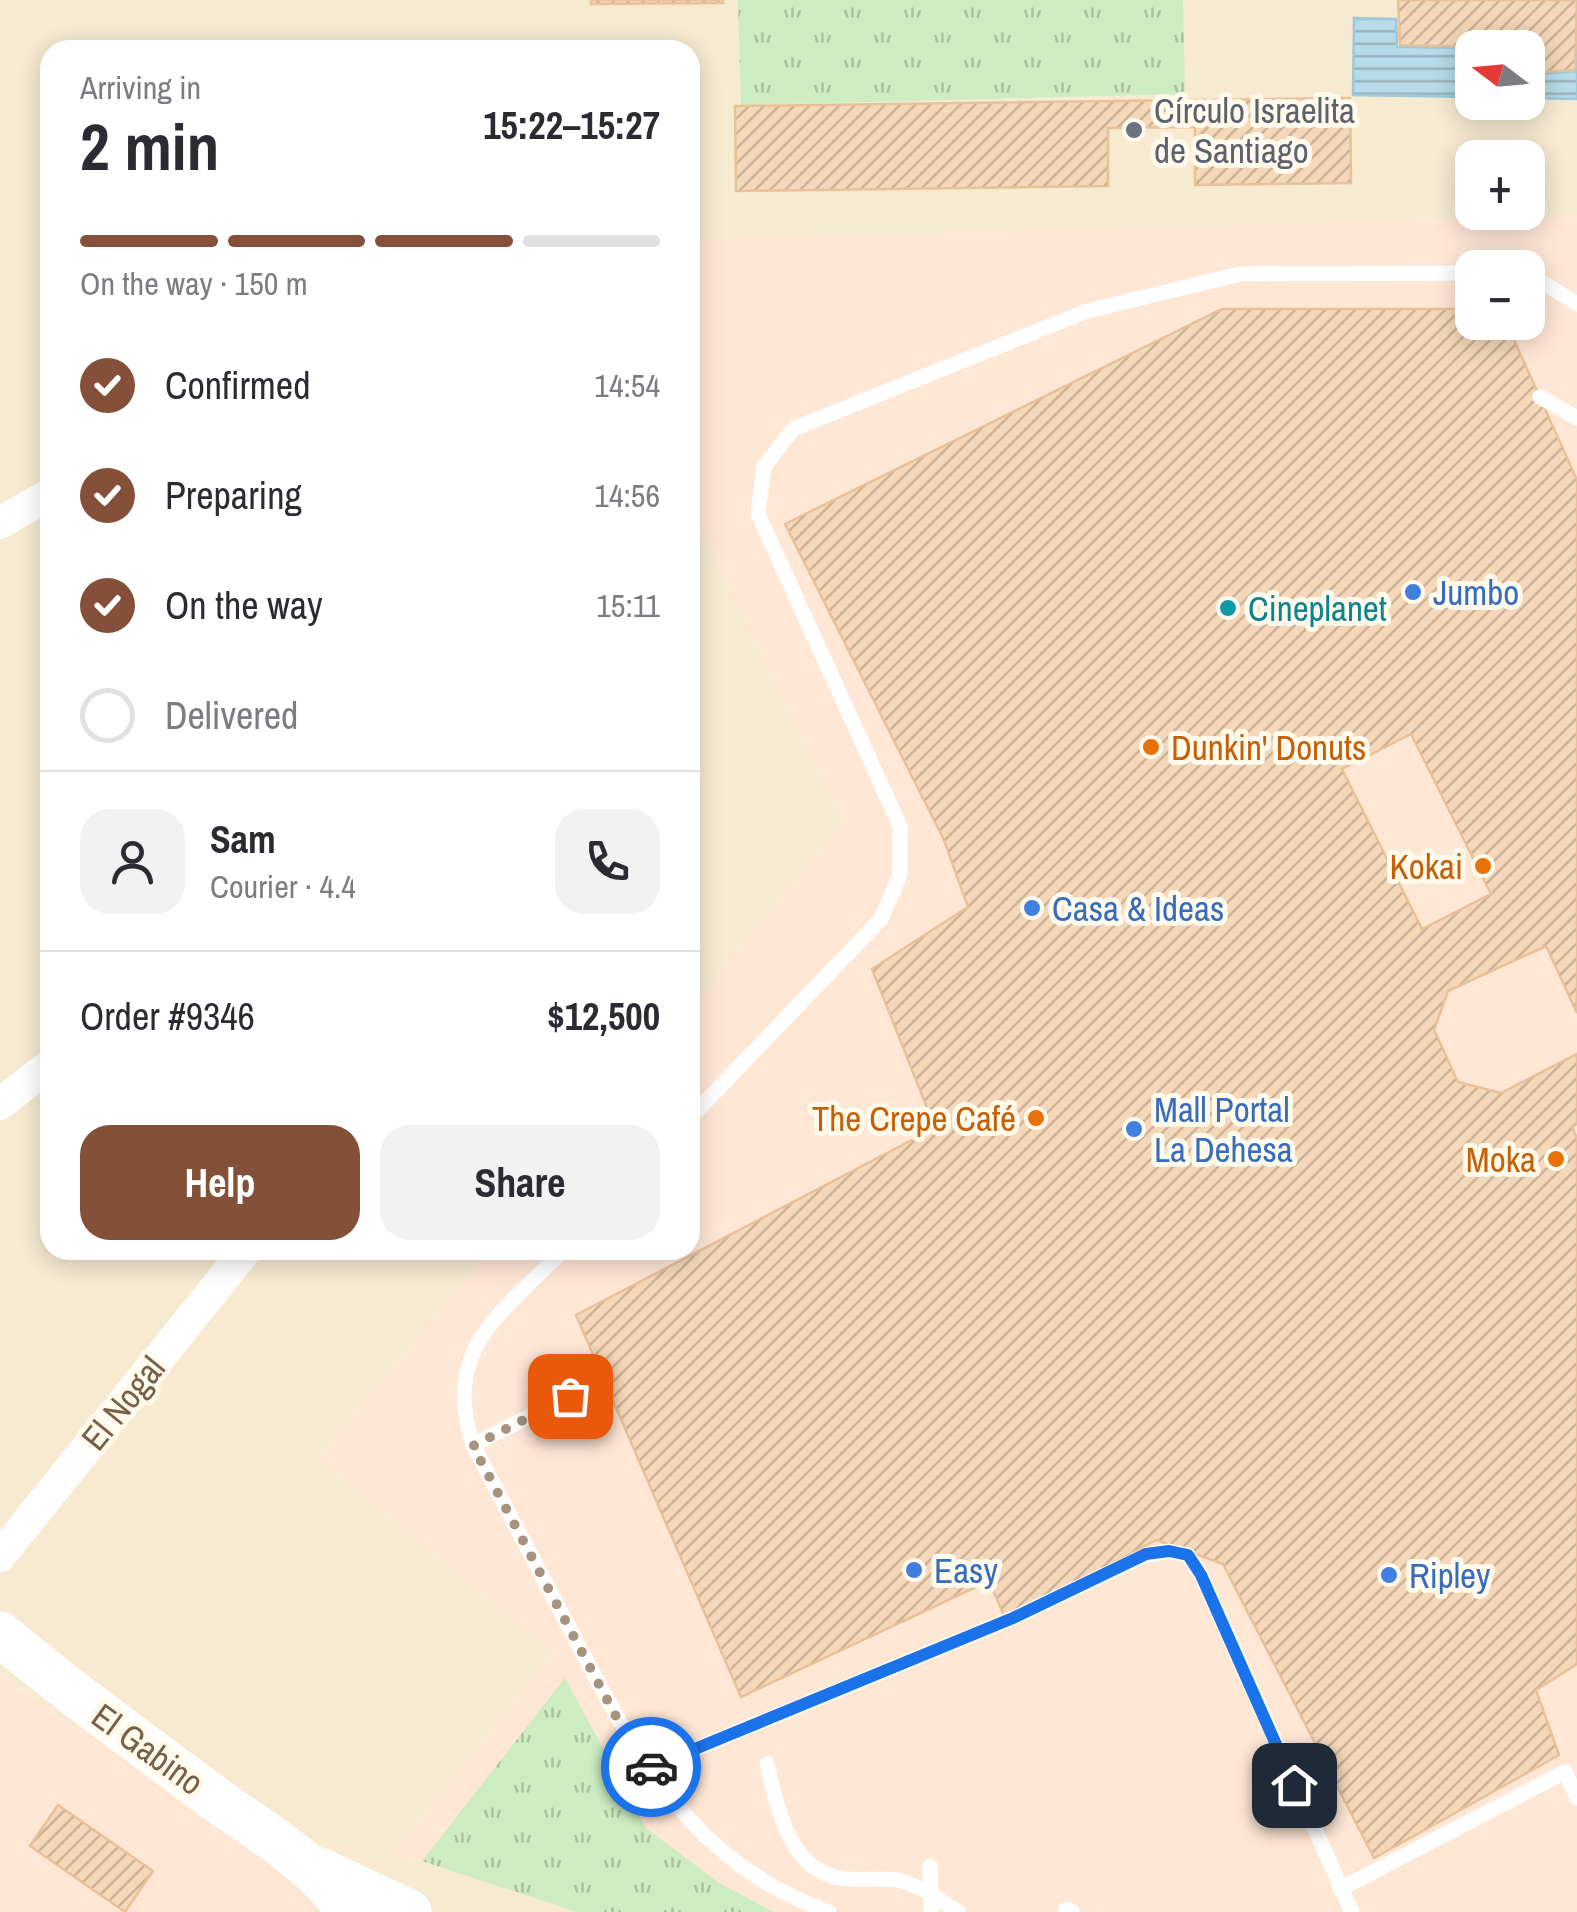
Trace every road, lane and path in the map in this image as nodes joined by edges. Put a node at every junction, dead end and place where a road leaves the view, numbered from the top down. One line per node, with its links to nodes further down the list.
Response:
1 (1455, 273): 10 (lane)
2 (1545, 284): 3 (lane)
3 (1577, 304)
4 (1540, 397): 5 (lane)
5 (1577, 418)
6 (40, 500): 7 (street)
7 (0, 524)
8 (40, 1074): 9 (street)
9 (0, 1104)
10 (700, 1108)
11 (238, 1260): 15 (street, El Nogal)
12 (553, 1260): 14 (lane)
13 (603, 1379): 14 (lane)
14 (473, 1446): 18 (lane)
15 (0, 1556)
16 (0, 1634): 20 (main road, El Gabino)
17 (767, 1764): 23 (lane)
18 (647, 1769): 22 (lane); 26 (lane)
19 (1577, 1798): 22 (lane)
20 (300, 1860): 24 (main road, El Gabino); 25 (main road, El Gabino)
21 (930, 1866): 23 (lane)
22 (1340, 1890): 28 (lane)
23 (932, 1904): 27 (lane)
24 (348, 1912)
25 (409, 1912)
26 (830, 1912)
27 (958, 1912)
28 (1352, 1912)

